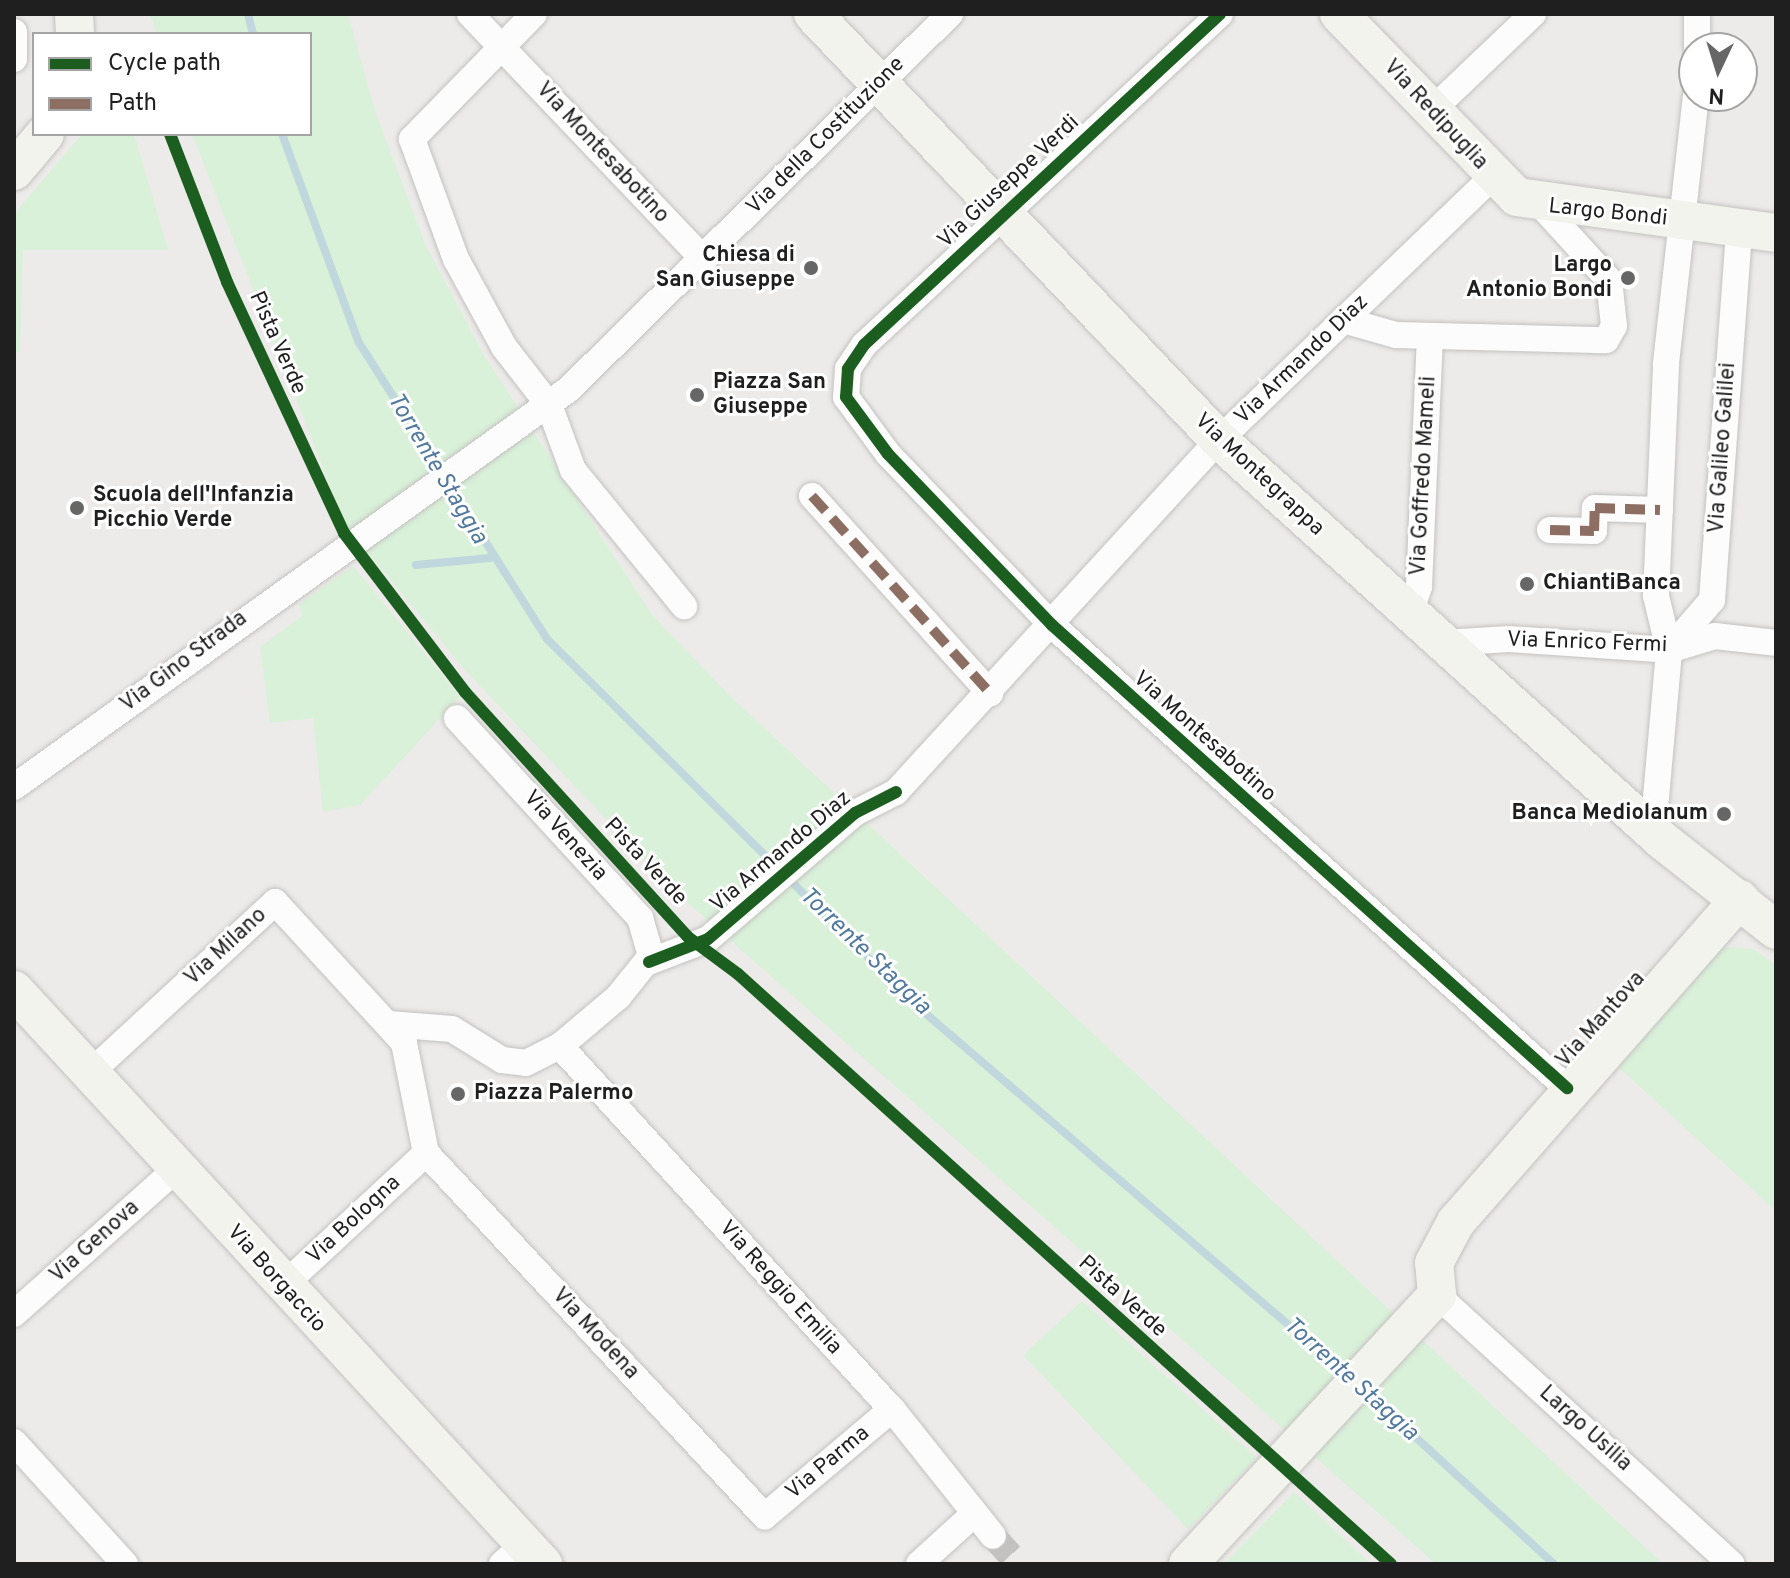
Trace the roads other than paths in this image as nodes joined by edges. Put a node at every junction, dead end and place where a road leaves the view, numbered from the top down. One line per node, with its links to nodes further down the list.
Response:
1 (470, 14): 9 (street, Via Montesabotino)
2 (534, 14): 9 (street)
3 (813, 14): 11 (main road, Via Montegrappa)
4 (950, 14): 11 (street, Via della Costituzione)
5 (1220, 14): 18 (street, Via Giuseppe Verdi)
6 (1339, 14): 12 (main road, Via Redipuglia)
7 (1533, 14): 12 (street)
8 (14, 32): 10 (street)
9 (500, 46): 21 (street, Via Montesabotino); 25 (street)
10 (14, 59)
11 (878, 83): 18 (main road, Via Montegrappa); 21 (street, Via della Costituzione)
12 (1431, 111): 16 (main road, Via Redipuglia)
13 (1694, 112): 19 (street)
14 (43, 136): 15 (main road)
15 (14, 171)
16 (1493, 176): 17 (main road, Via Redipuglia); 22 (street, Via Armando Diaz)
17 (1539, 203): 19 (main road, Largo Bondi); 23 (street, Largo Bondi)
18 (1004, 214): 24 (street, Via Giuseppe Verdi); 27 (main road, Via Montegrappa)
19 (1678, 221): 20 (main road, Largo Bondi); 29 (street)
20 (1767, 231): 36 (street, Via Galileo Galilei)
21 (704, 260): 25 (street, Via della Costituzione)
22 (1343, 320): 23 (street); 27 (street, Via Armando Diaz)
23 (1430, 337): 32 (street, Via Goffredo Mameli)
24 (844, 390): 33 (street, Via Montesabotino)
25 (549, 405): 26 (street, Via della Costituzione); 31 (street)
26 (528, 421): 39 (street, Via Gino Strada)
27 (1219, 440): 32 (main road, Via Montegrappa); 33 (street, Via Armando Diaz)
28 (812, 496): 37 (street)
29 (1660, 510): 30 (street); 36 (street)
30 (1550, 530)
31 (684, 606)
32 (1410, 613): 34 (main road, Via Montegrappa)
33 (1052, 625): 37 (street, Via Armando Diaz); 49 (street, Via Montesabotino)
34 (1444, 643): 36 (street, Via Enrico Fermi); 40 (main road, Via Montegrappa)
35 (1776, 643): 36 (street, Via Enrico Fermi)
36 (1669, 650): 40 (street)
37 (990, 693): 44 (street, Via Armando Diaz)
38 (457, 718): 44 (street, Via Venezia)
39 (14, 787)
40 (1653, 831): 41 (main road, Via Montegrappa)
41 (1740, 899): 42 (main road); 43 (main road); 49 (main road, Via Mantova)
42 (1776, 910)
43 (1776, 930)
44 (649, 962): 47 (street)
45 (14, 990): 48 (main road, Via Borgaccio)
46 (389, 1024): 47 (street); 48 (street, Via Milano); 50 (street)
47 (560, 1046): 55 (street, Via Reggio Emilia)
48 (90, 1073): 51 (main road, Via Borgaccio)
49 (1567, 1088): 53 (main road, Via Mantova)
50 (426, 1153): 52 (street, Via Bologna); 58 (street, Via Modena)
51 (176, 1169): 52 (main road, Via Borgaccio); 54 (street, Via Genova)
52 (283, 1286): 60 (main road, Via Borgaccio)
53 (1437, 1295): 63 (main road); 64 (street, Largo Usilia)
54 (14, 1314)
55 (892, 1409): 57 (street, Via Reggio Emilia); 58 (street, Via Parma)
56 (14, 1442): 61 (street)
57 (973, 1515): 59 (street, Via Reggio Emilia); 62 (street)
58 (765, 1516)
59 (993, 1536)
60 (523, 1558)
61 (125, 1564)
62 (919, 1564)
63 (1188, 1564)
64 (1732, 1564)

